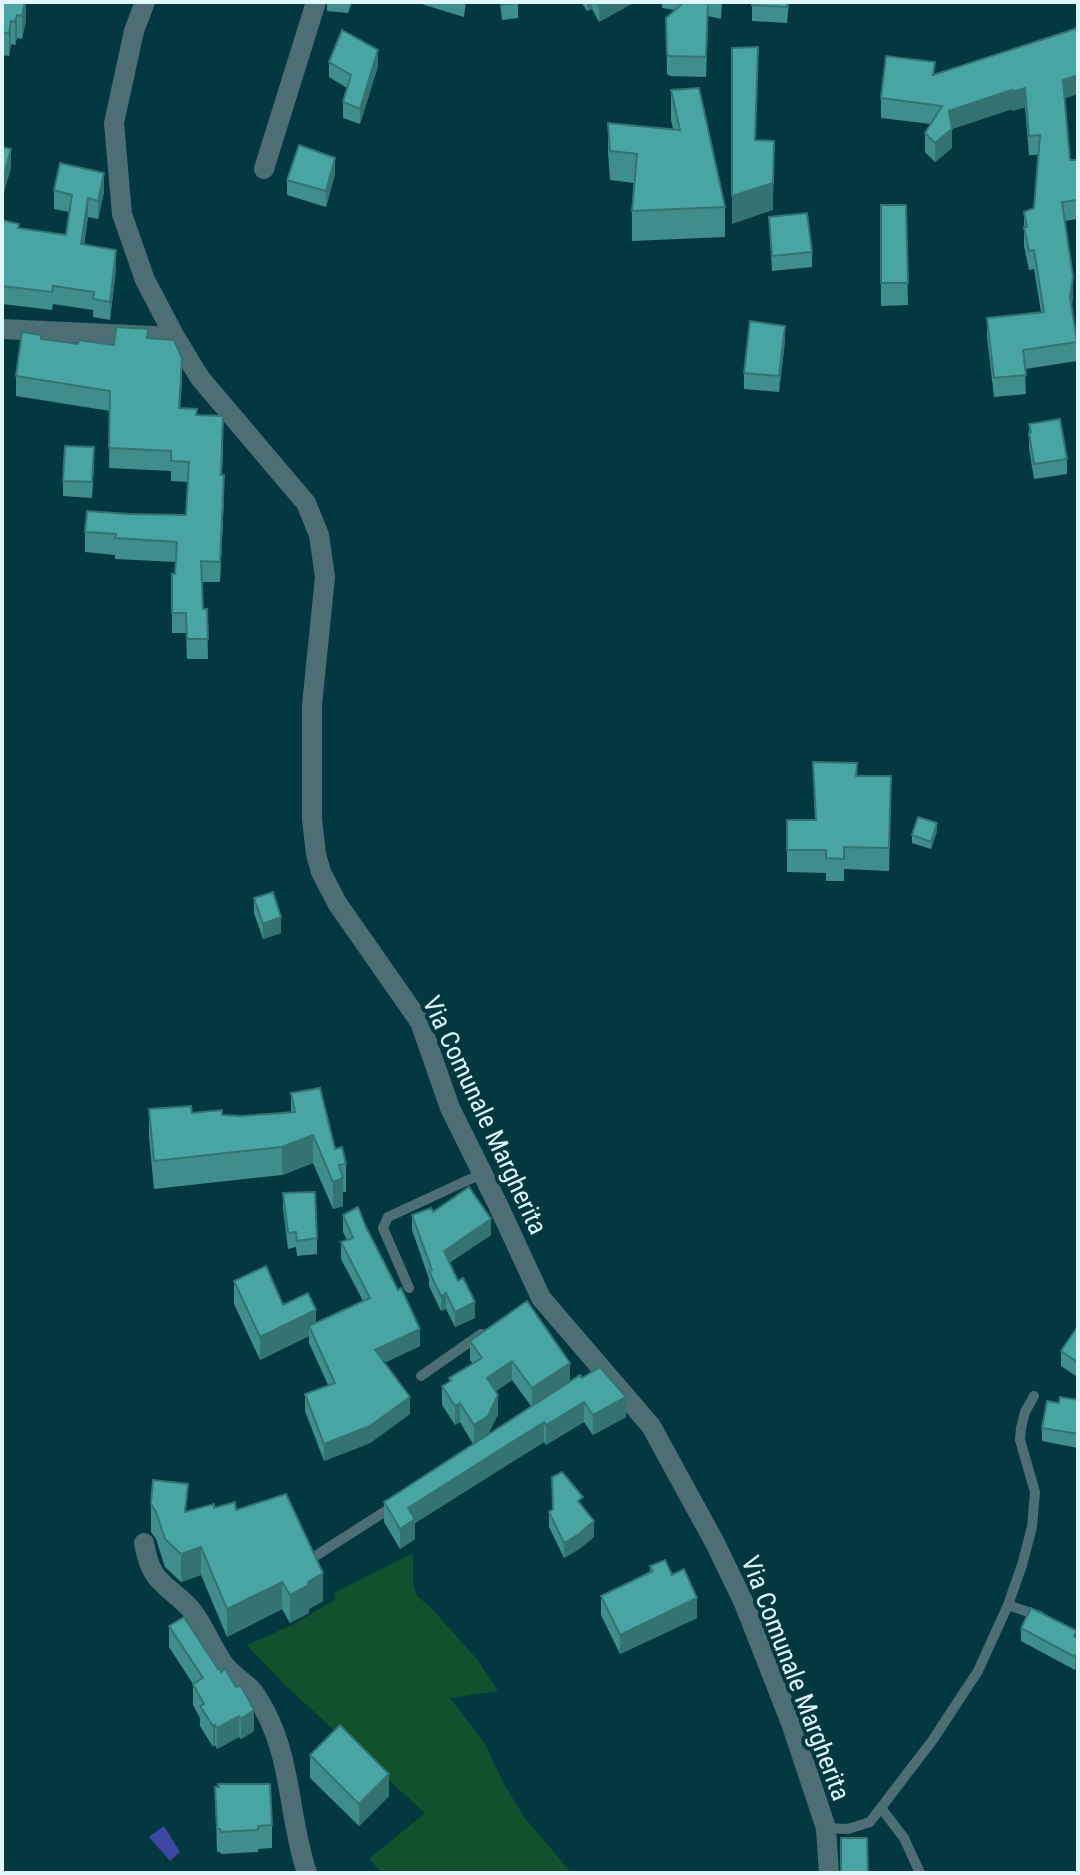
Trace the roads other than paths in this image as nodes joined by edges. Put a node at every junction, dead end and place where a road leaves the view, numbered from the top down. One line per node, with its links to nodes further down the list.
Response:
1 (145, 2): 5 (street, Via Comunale Margherita)
2 (316, 2): 3 (street)
3 (264, 169)
4 (2, 329): 5 (street)
5 (175, 337): 6 (street, Via Comunale Margherita)
6 (481, 1174): 7 (lane); 17 (street, Via Comunale Margherita)
7 (409, 1288)
8 (494, 1325): 9 (lane)
9 (421, 1376)
10 (1034, 1396): 14 (lane)
11 (395, 1505): 13 (lane)
12 (144, 1543): 18 (street)
13 (317, 1555)
14 (1008, 1605): 15 (lane); 16 (lane)
15 (1054, 1620)
16 (881, 1808): 17 (lane); 20 (lane)
17 (826, 1828): 19 (street, Via Comunale Margherita)
18 (307, 1873)
19 (829, 1873)
20 (920, 1873)

